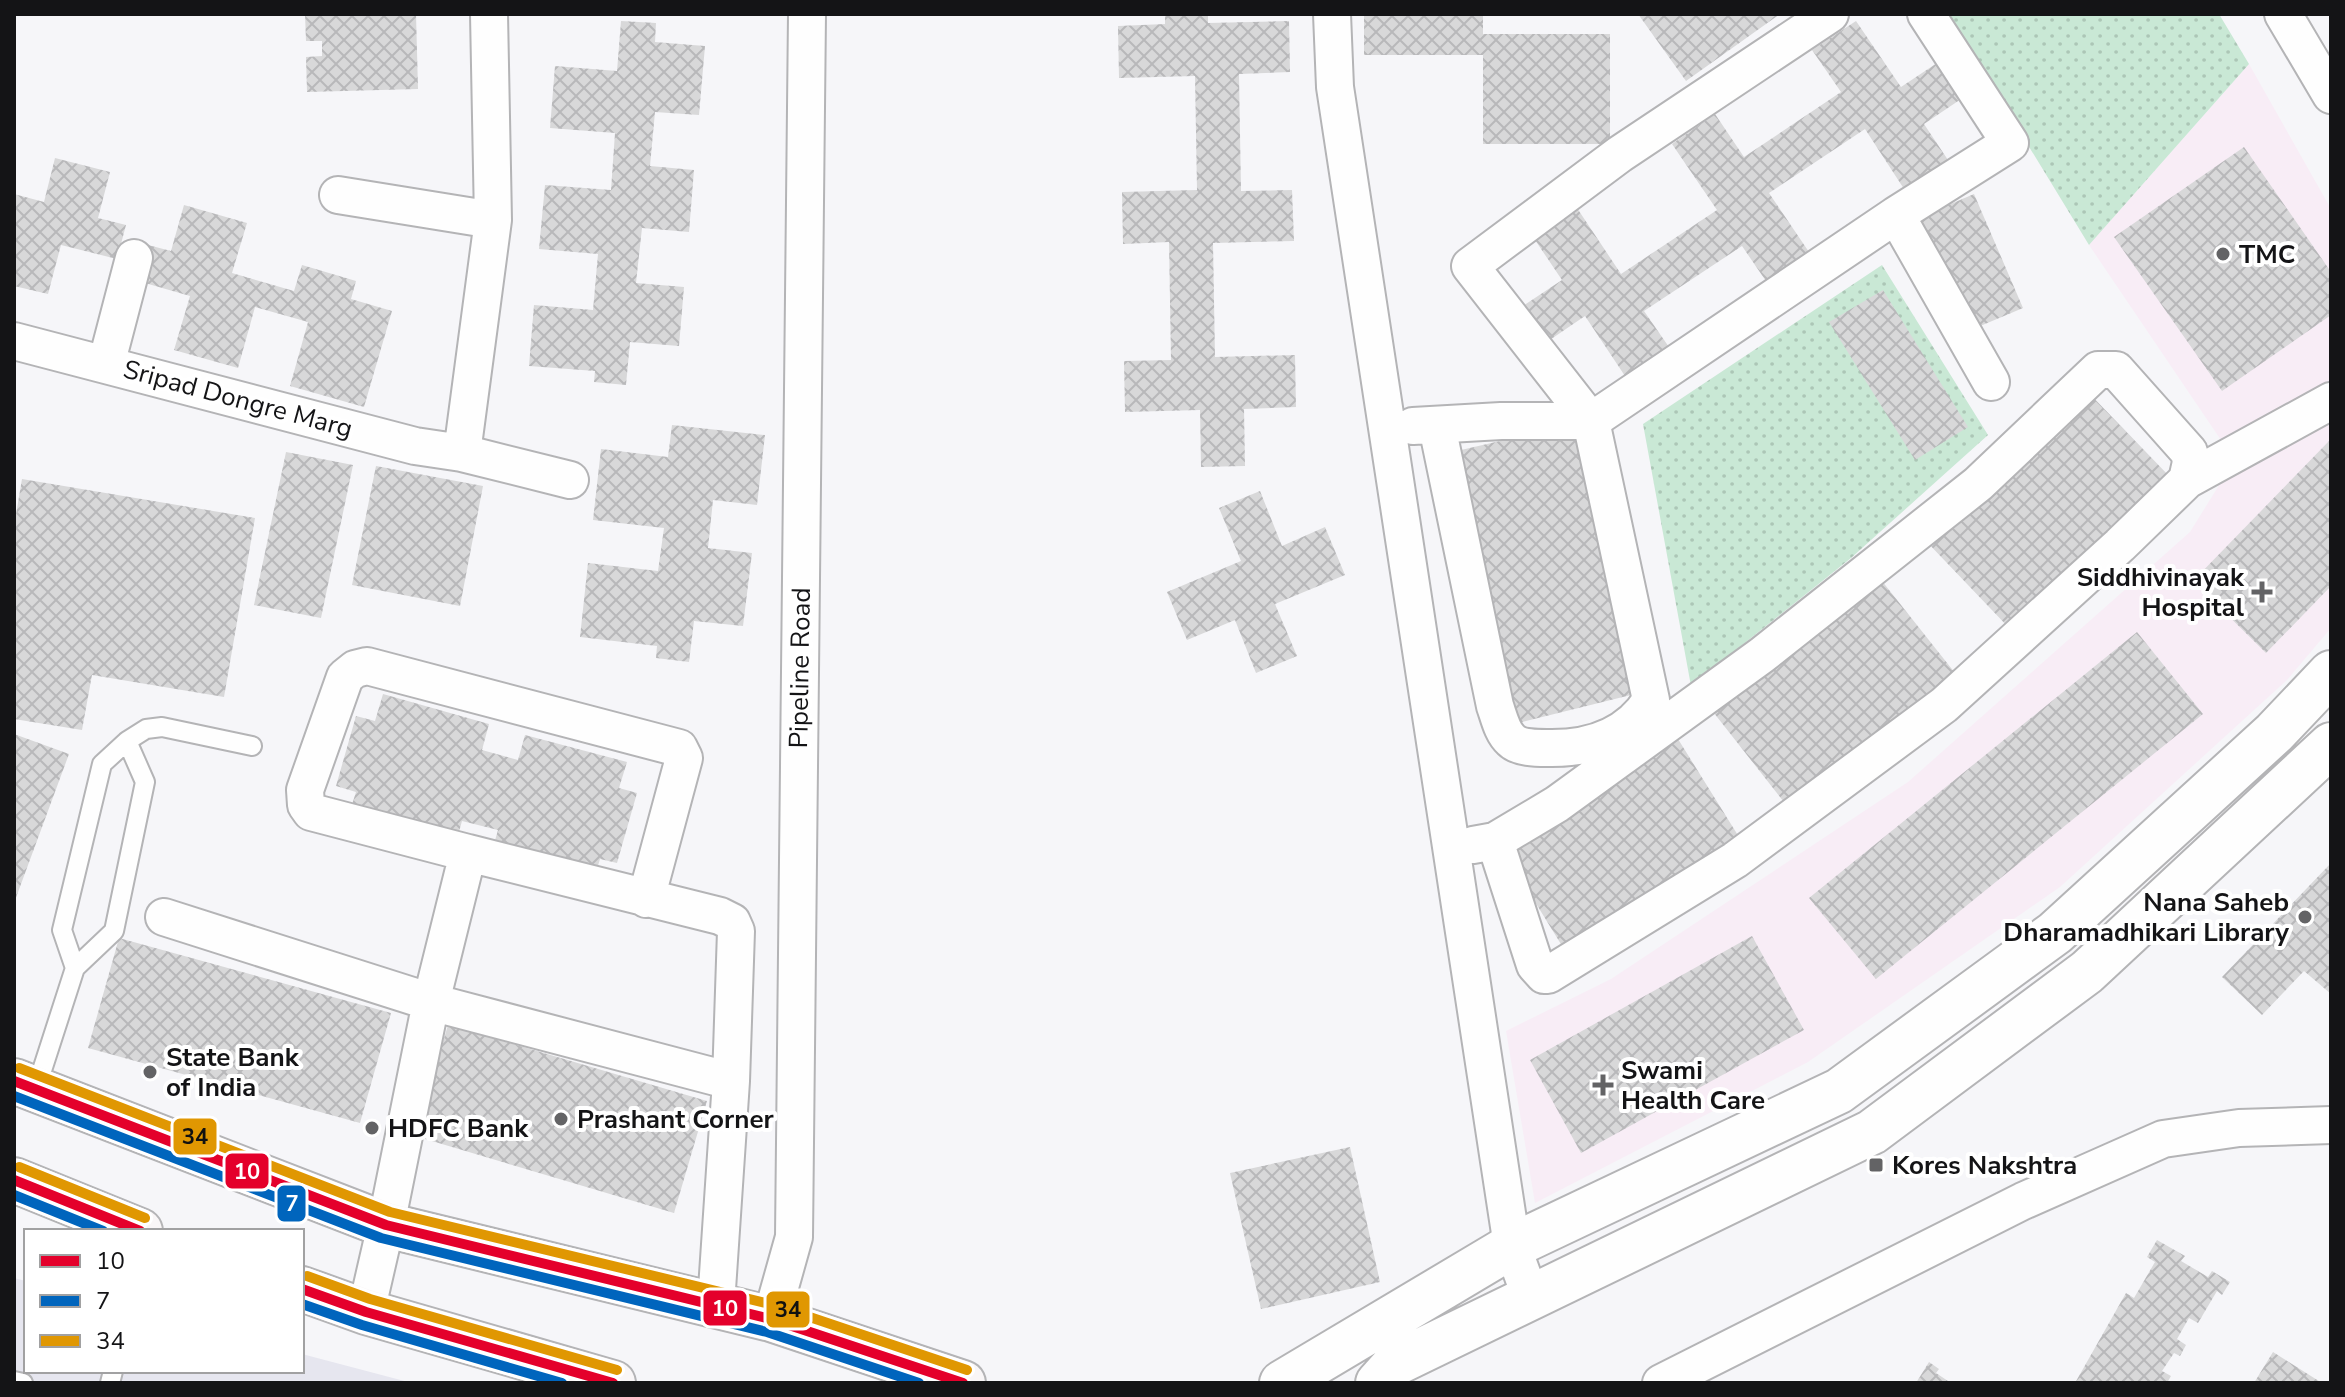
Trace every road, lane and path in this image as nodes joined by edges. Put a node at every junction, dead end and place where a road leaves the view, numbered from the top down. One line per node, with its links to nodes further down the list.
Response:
1 (489, 14): 10 (street)
2 (807, 14): 44 (street, Pipeline Road)
3 (1332, 14): 18 (street)
4 (1830, 14): 16 (street)
5 (1926, 14): 9 (street)
6 (2283, 14): 7 (street)
7 (2331, 95)
8 (338, 195): 10 (street)
9 (1896, 215): 14 (street); 16 (street)
10 (493, 220): 19 (street)
11 (134, 258): 13 (street)
12 (14, 341): 13 (street, Sripad Dongre Marg)
13 (106, 365): 19 (street, Sripad Dongre Marg)
14 (1991, 382)
15 (2331, 401): 21 (street)
16 (1591, 421): 17 (street); 17 (street)
17 (1437, 426): 18 (street)
18 (1387, 427): 27 (street)
19 (462, 453): 20 (street, Sripad Dongre Marg)
20 (570, 480)
21 (2187, 480): 26 (street); 26 (street)
22 (2331, 673): 39 (street)
23 (127, 741): 24 (lane); 31 (lane); 31 (lane)
24 (252, 746)
25 (2326, 759): 41 (street)
26 (1495, 841): 27 (street)
27 (1452, 849): 39 (street)
28 (468, 853): 29 (street); 29 (street); 32 (street)
29 (646, 899): 33 (street)
30 (164, 917): 32 (street)
31 (75, 968): 34 (lane)
32 (431, 1002): 33 (street); 37 (street)
33 (731, 1081): 42 (street)
34 (25, 1085): 37 (main road)
35 (2331, 1125): 51 (street)
36 (14, 1180): 38 (main road)
37 (386, 1225): 42 (main road); 43 (street)
38 (135, 1229)
39 (1512, 1246): 41 (street); 49 (street)
40 (304, 1290): 43 (main road)
41 (1531, 1298): 50 (street)
42 (716, 1304): 44 (main road)
43 (366, 1312): 47 (main road)
44 (782, 1322): 48 (main road)
45 (14, 1381): 46 (lane)
46 (23, 1383)
47 (613, 1383)
48 (963, 1383)
49 (1282, 1383)
50 (1378, 1383)
51 (1661, 1383)

